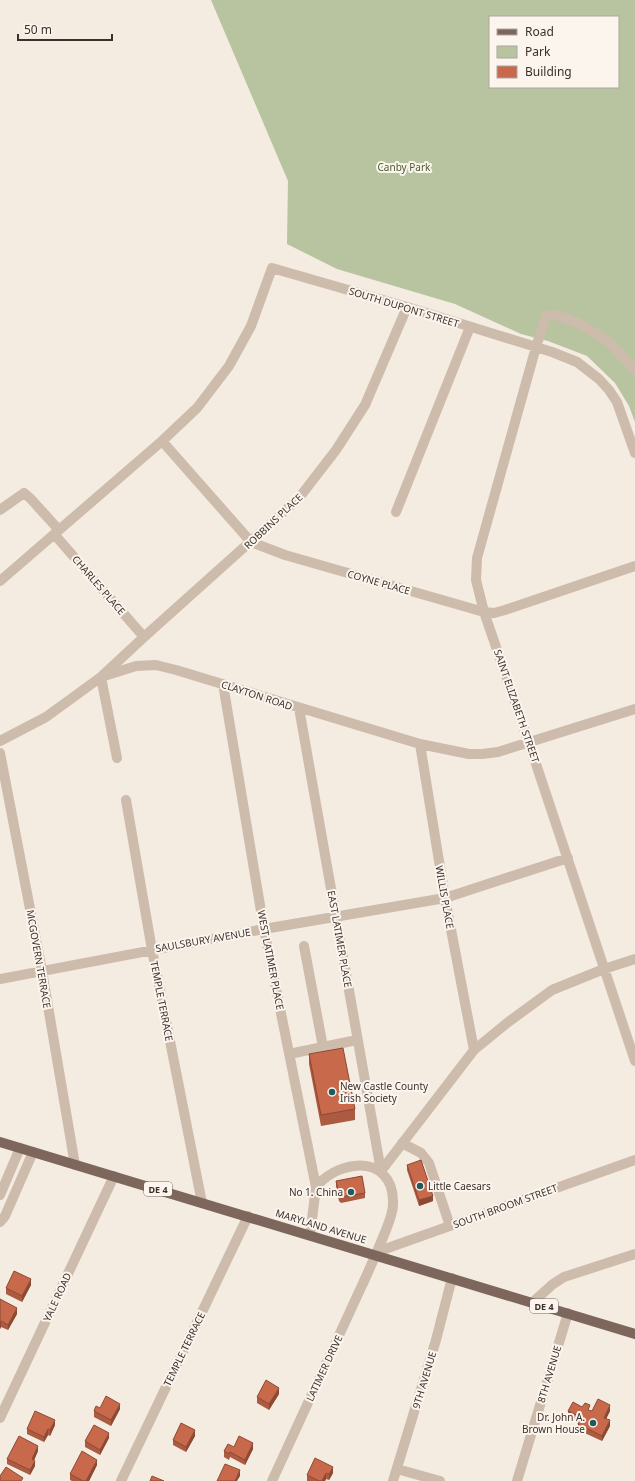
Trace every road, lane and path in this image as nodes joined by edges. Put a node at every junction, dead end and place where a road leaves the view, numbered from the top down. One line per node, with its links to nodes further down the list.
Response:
1 (407, 307): 2 (street, SOUTH DUPONT STREET); 5 (street, SOUTH DUPONT STREET); 11 (street, ROBBINS PLACE)
2 (470, 327): 3 (street, SOUTH DUPONT STREET); 9 (street)
3 (536, 347): 4 (street, SAINT ELIZABETH STREET); 6 (street, SOUTH DUPONT STREET); 14 (street, SAINT ELIZABETH STREET)
4 (635, 370)
5 (162, 441): 10 (street); 11 (street, COYNE PLACE)
6 (633, 442): 7 (street, SOUTH DUPONT STREET)
7 (635, 453)
8 (0, 510): 10 (street, CHARLES PLACE)
9 (396, 512)
10 (56, 532): 13 (street); 15 (street, CHARLES PLACE)
11 (251, 542): 14 (street, COYNE PLACE); 15 (street, ROBBINS PLACE)
12 (635, 566): 14 (street, COYNE PLACE)
13 (0, 581)
14 (484, 612): 21 (street, SAINT ELIZABETH STREET)
15 (144, 636): 16 (street, ROBBINS PLACE)
16 (101, 677): 17 (street, CLAYTON ROAD); 20 (street, CLAYTON ROAD); 24 (street)
17 (223, 684): 18 (street, CLAYTON ROAD); 29 (street, WEST LATIMER PLACE)
18 (299, 708): 22 (street, CLAYTON ROAD); 28 (street, EAST LATIMER PLACE)
19 (635, 709): 21 (street, CLAYTON ROAD)
20 (0, 741)
21 (529, 743): 22 (street, CLAYTON ROAD); 26 (street, SAINT ELIZABETH STREET)
22 (420, 744): 27 (street, WILLIS PLACE)
23 (0, 753): 34 (street, MCGOVERN TERRACE)
24 (117, 758)
25 (126, 800): 31 (street, TEMPLE TERRACE)
26 (568, 858): 27 (street, SAULSBURY AVENUE); 33 (street, SAINT ELIZABETH STREET)
27 (445, 898): 28 (street, SAULSBURY AVENUE); 38 (street, WILLIS PLACE)
28 (336, 917): 29 (street, SAULSBURY AVENUE); 36 (street, EAST LATIMER PLACE)
29 (264, 929): 31 (street, SAULSBURY AVENUE); 39 (street, WEST LATIMER PLACE)
30 (304, 946): 37 (street)
31 (152, 950): 34 (street, SAULSBURY AVENUE); 51 (street, TEMPLE TERRACE)
32 (635, 959): 33 (street)
33 (604, 969): 38 (street); 40 (street, SAINT ELIZABETH STREET)
34 (42, 971): 35 (street, SAULSBURY AVENUE); 46 (street, MCGOVERN TERRACE)
35 (0, 979)
36 (357, 1040): 37 (street); 47 (street, EAST LATIMER PLACE)
37 (323, 1047): 39 (street)
38 (474, 1050): 42 (street)
39 (289, 1054): 49 (street, WEST LATIMER PLACE)
40 (635, 1061)
41 (0, 1142): 43 (main road, MARYLAND AVENUE / DE 4)
42 (402, 1143): 47 (street); 54 (street)
43 (20, 1148): 44 (main road, MARYLAND AVENUE / DE 4); 50 (street)
44 (34, 1152): 46 (main road, MARYLAND AVENUE / DE 4); 53 (street)
45 (635, 1160): 54 (street, SOUTH BROOM STREET)
46 (75, 1165): 48 (main road, MARYLAND AVENUE / DE 4)
47 (380, 1171): 49 (street); 57 (street)
48 (114, 1176): 51 (main road, MARYLAND AVENUE / DE 4); 62 (street, YALE ROAD)
49 (316, 1187): 55 (street, WEST LATIMER PLACE)
50 (0, 1195)
51 (202, 1202): 52 (main road, MARYLAND AVENUE / DE 4)
52 (248, 1216): 55 (main road, MARYLAND AVENUE / DE 4); 64 (street, TEMPLE TERRACE)
53 (0, 1222)
54 (450, 1226): 57 (street, SOUTH BROOM STREET)
55 (310, 1235): 57 (main road, MARYLAND AVENUE / DE 4)
56 (635, 1254): 59 (street)
57 (376, 1255): 58 (main road, MARYLAND AVENUE / DE 4); 65 (street, LATIMER DRIVE)
58 (452, 1278): 59 (main road, MARYLAND AVENUE / DE 4); 63 (street, 9TH AVENUE)
59 (532, 1303): 60 (main road, MARYLAND AVENUE / DE 4)
60 (568, 1313): 61 (main road, MARYLAND AVENUE / DE 4); 68 (street, 8TH AVENUE)
61 (635, 1334)
62 (0, 1418)
63 (397, 1469): 66 (street, 9TH AVENUE); 67 (street)
64 (121, 1481)
65 (272, 1481)
66 (393, 1481)
67 (440, 1481)
68 (517, 1481)

